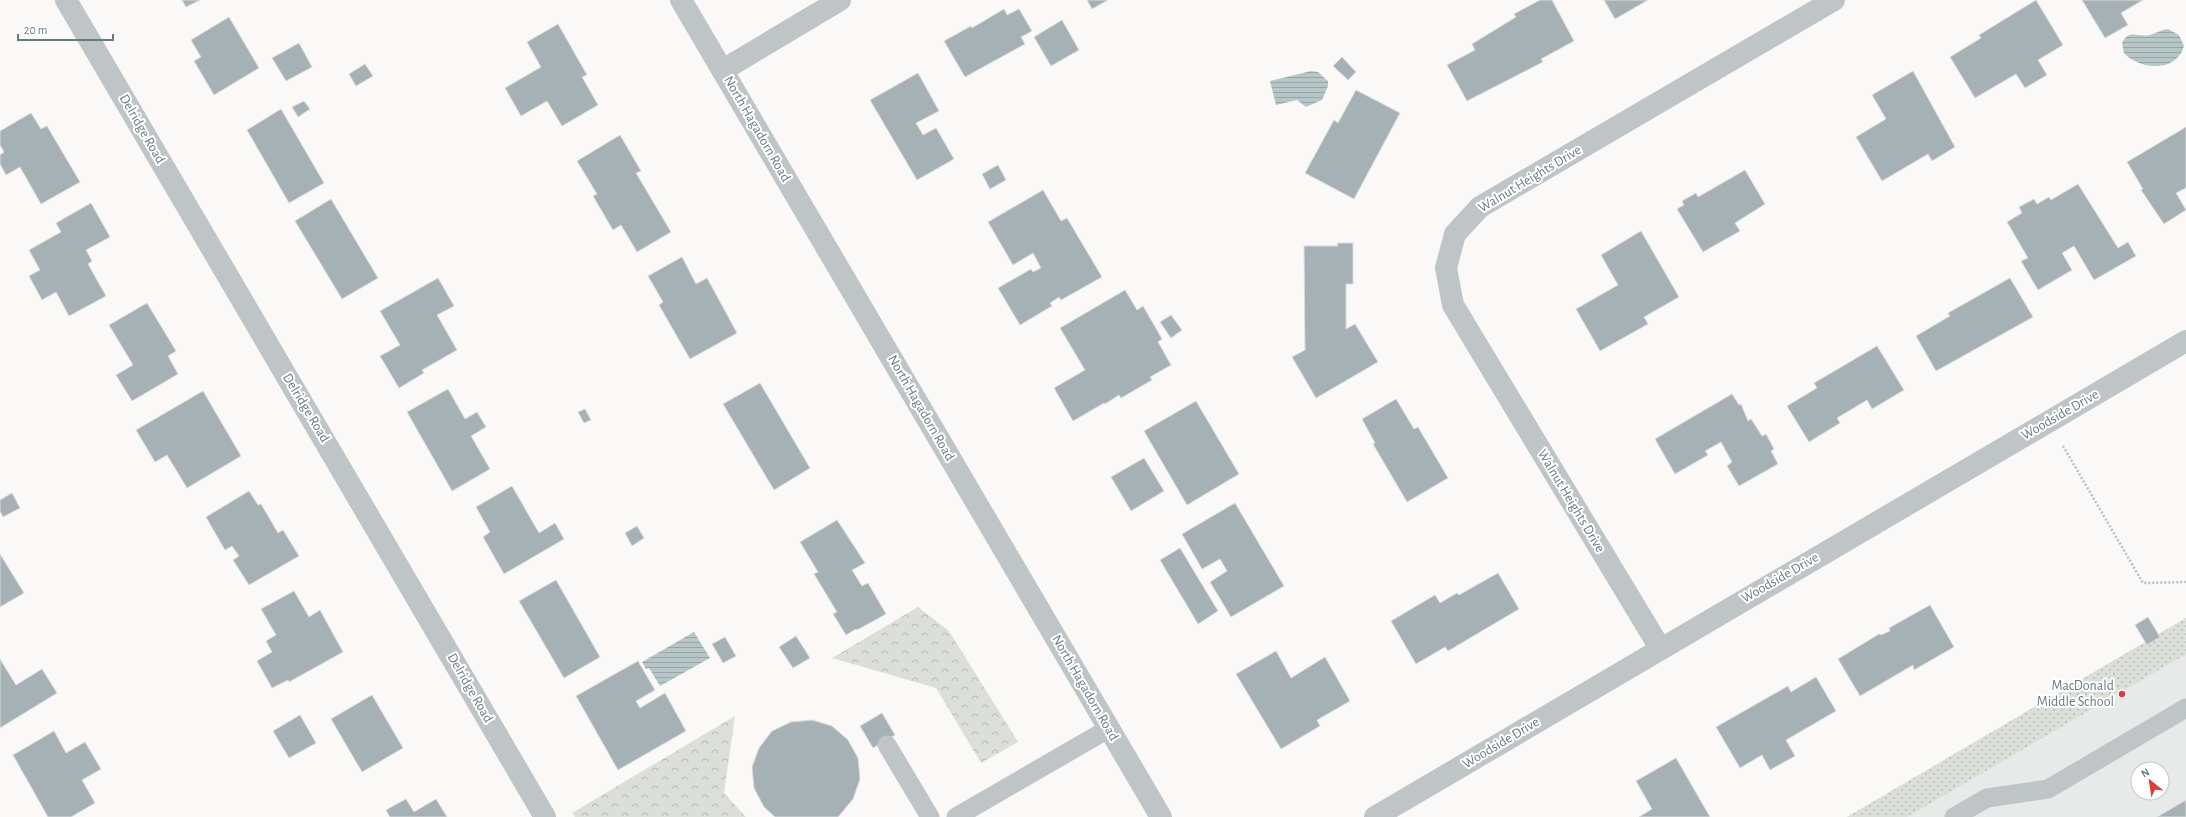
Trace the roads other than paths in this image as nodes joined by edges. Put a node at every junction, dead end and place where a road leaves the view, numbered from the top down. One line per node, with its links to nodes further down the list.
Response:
1 (66, 0): 11 (street, Delridge Road)
2 (681, 0): 5 (street, North Hagadorn Road)
3 (840, 0): 5 (street)
4 (1834, 0): 7 (street, Walnut Heights Drive)
5 (723, 70): 9 (street, North Hagadorn Road)
6 (2186, 341): 7 (street, Woodside Drive)
7 (1660, 648): 15 (street, Woodside Drive)
8 (2186, 708): 16 (lane)
9 (1108, 729): 13 (lane); 14 (street, North Hagadorn Road)
10 (887, 745): 12 (lane)
11 (545, 817)
12 (930, 817)
13 (956, 817)
14 (1161, 817)
15 (1375, 817)
16 (1954, 817)

